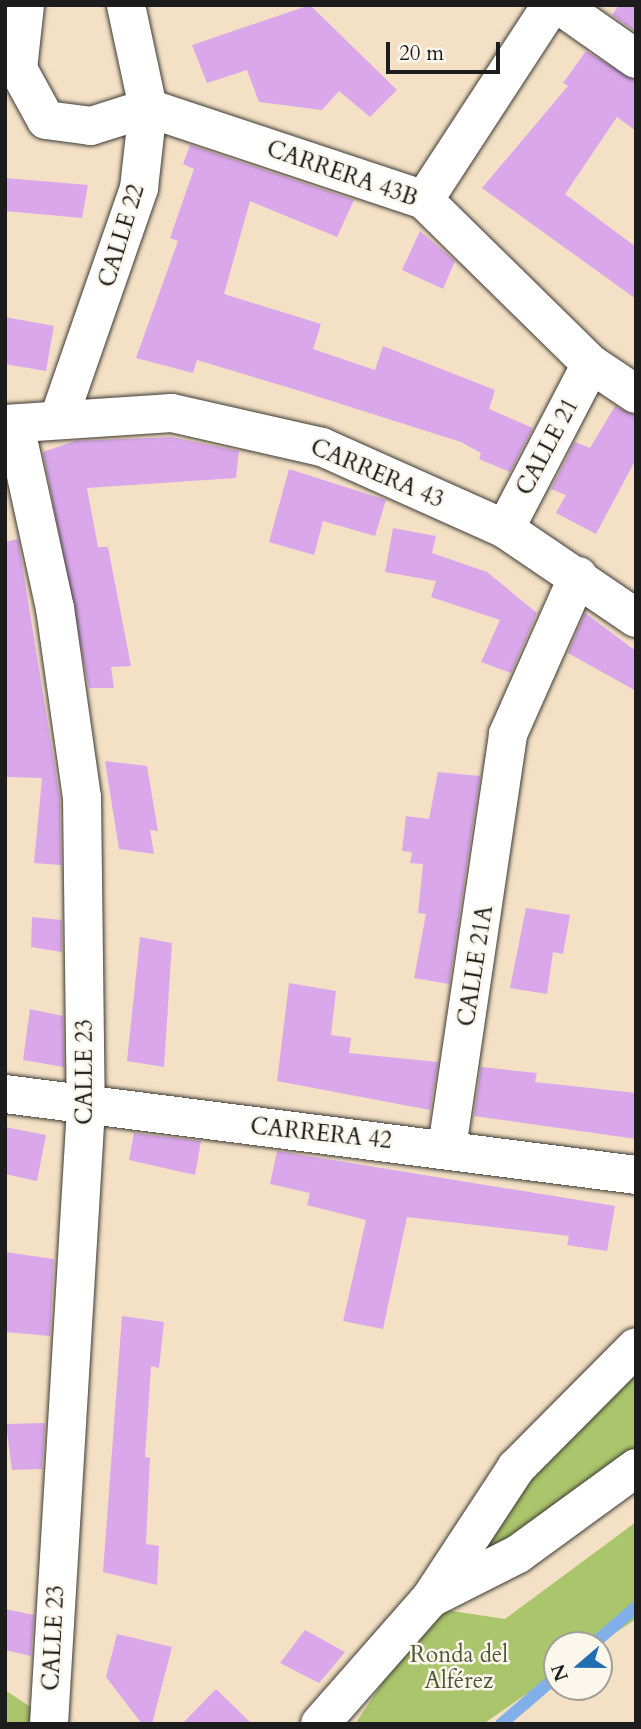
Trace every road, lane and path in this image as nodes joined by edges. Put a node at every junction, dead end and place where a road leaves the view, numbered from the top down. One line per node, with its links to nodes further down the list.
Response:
1 (25, 5): 6 (street)
2 (126, 5): 6 (street, CALLE 22)
3 (551, 5): 7 (street)
4 (559, 5): 5 (street)
5 (636, 59)
6 (148, 108): 7 (street, CARRERA 43B); 10 (street, CALLE 22)
7 (424, 200): 8 (street, CARRERA 43B)
8 (591, 364): 9 (street, CARRERA 43B); 12 (street, CALLE 21)
9 (636, 394)
10 (58, 418): 11 (street, CARRERA 43); 12 (street, CARRERA 43)
11 (10, 425): 16 (street, CALLE 23)
12 (505, 529): 13 (street, CARRERA 43)
13 (578, 576): 14 (street, CARRERA 43); 17 (street, CALLE 21A)
14 (636, 618)
15 (5, 1094): 16 (street, CARRERA 42)
16 (86, 1108): 17 (street, CARRERA 42); 22 (street, CALLE 23)
17 (447, 1148): 18 (street, CARRERA 42)
18 (636, 1175)
19 (636, 1347): 21 (street)
20 (636, 1468): 21 (street)
21 (429, 1599): 23 (street)
22 (49, 1724)
23 (320, 1724)

